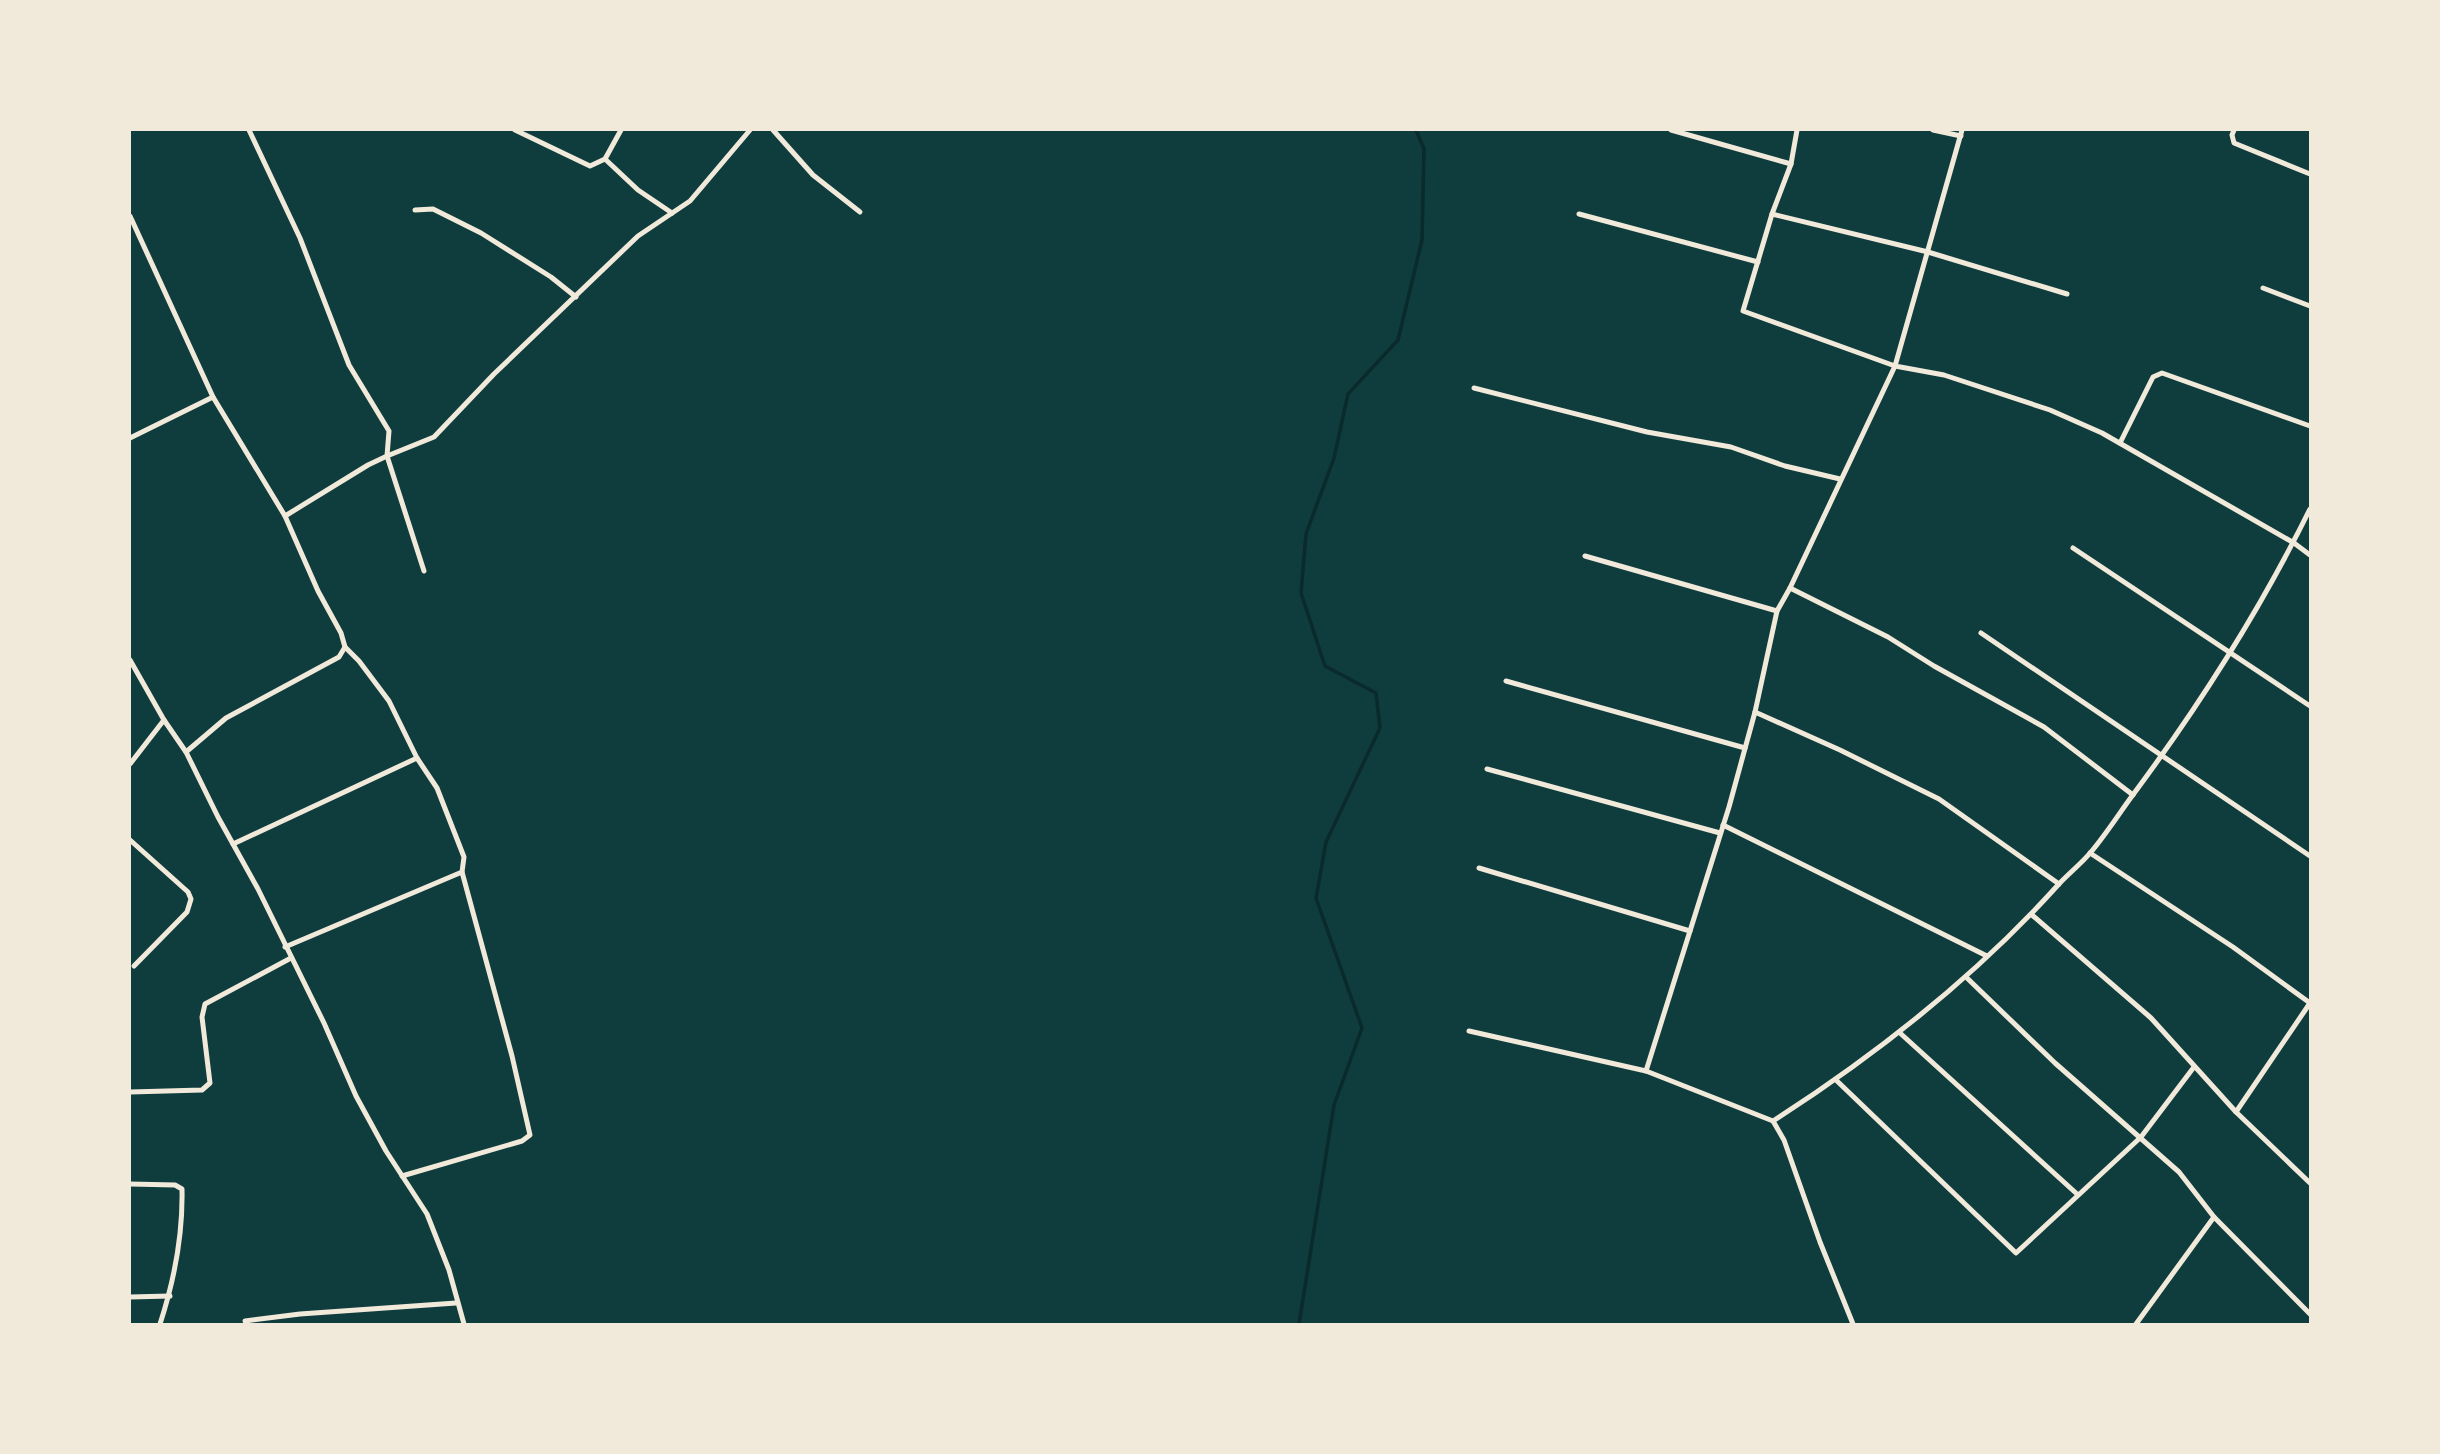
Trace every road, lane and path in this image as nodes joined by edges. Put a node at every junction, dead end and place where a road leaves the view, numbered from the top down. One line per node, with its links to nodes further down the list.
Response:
1 (249, 130): 32 (street)
2 (515, 130): 11 (street)
3 (621, 130): 11 (street)
4 (750, 130): 16 (street)
5 (773, 130): 15 (street)
6 (1671, 130): 12 (street)
7 (1797, 130): 12 (street)
8 (1933, 130): 10 (street)
9 (2234, 130): 13 (street)
10 (1962, 133): 20 (street)
11 (605, 159): 16 (street)
12 (1791, 164): 18 (street)
13 (2311, 174)
14 (415, 210): 24 (street)
15 (860, 212)
16 (672, 213): 24 (street)
17 (1578, 214): 21 (street)
18 (1772, 214): 20 (street); 21 (street)
19 (130, 216): 28 (street)
20 (1928, 252): 23 (street); 26 (street)
21 (1758, 262): 26 (street)
22 (2263, 288): 25 (street)
23 (2067, 294)
24 (576, 297): 32 (street)
25 (2311, 306)
26 (1895, 366): 31 (street); 33 (street)
27 (1474, 388): 33 (street)
28 (213, 397): 30 (street); 35 (street)
29 (2311, 426): 31 (street)
30 (130, 438)
31 (2120, 443): 36 (street)
32 (387, 457): 35 (street); 40 (street)
33 (1840, 480): 41 (street)
34 (2311, 509): 36 (street)
35 (285, 516): 44 (street)
36 (2294, 543): 38 (street); 45 (street)
37 (2073, 548): 45 (street)
38 (2311, 555)
39 (1584, 556): 42 (street)
40 (424, 571)
41 (1790, 588): 42 (street); 57 (street)
42 (1777, 611): 49 (street)
43 (1982, 633): 53 (street)
44 (345, 647): 52 (street); 54 (street)
45 (2231, 653): 48 (street); 53 (street)
46 (130, 660): 50 (street)
47 (1506, 681): 51 (street)
48 (2311, 706)
49 (1755, 712): 51 (street); 66 (street)
50 (164, 720): 52 (street); 55 (street)
51 (1745, 748): 58 (street)
52 (186, 752): 61 (street)
53 (2163, 755): 57 (street); 63 (street)
54 (417, 758): 61 (street); 65 (street)
55 (130, 764)
56 (1488, 769): 59 (street)
57 (2133, 795): 62 (street)
58 (1723, 825): 59 (street); 70 (street)
59 (1720, 833): 68 (street)
60 (130, 840): 72 (street)
61 (233, 844): 69 (street)
62 (2090, 853): 66 (street); 74 (street)
63 (2311, 856)
64 (1479, 868): 68 (street)
65 (462, 872): 69 (street); 84 (street)
66 (2059, 884): 67 (street)
67 (2032, 915): 70 (street); 77 (street)
68 (1690, 931): 78 (street)
69 (285, 947): 71 (street)
70 (1987, 956): 73 (street)
71 (291, 958): 80 (street); 84 (street)
72 (134, 966)
73 (1967, 978): 76 (street); 83 (street)
74 (2311, 1003): 81 (street)
75 (1469, 1031): 78 (street)
76 (1900, 1032): 79 (street); 87 (street)
77 (2194, 1067): 81 (street); 83 (street)
78 (1646, 1071): 82 (street)
79 (1836, 1080): 82 (street); 87 (street)
80 (130, 1092)
81 (2236, 1112): 85 (street)
82 (1773, 1121): 96 (street)
83 (2141, 1137): 87 (street); 88 (street)
84 (402, 1177): 91 (street)
85 (2311, 1183)
86 (130, 1184): 89 (street)
87 (2077, 1194)
88 (2214, 1217): 92 (street); 97 (street)
89 (170, 1296): 90 (street); 94 (street)
90 (130, 1297)
91 (456, 1303): 93 (street); 95 (street)
92 (2311, 1314)
93 (245, 1321)
94 (160, 1325)
95 (464, 1325)
96 (1853, 1325)
97 (2136, 1325)

